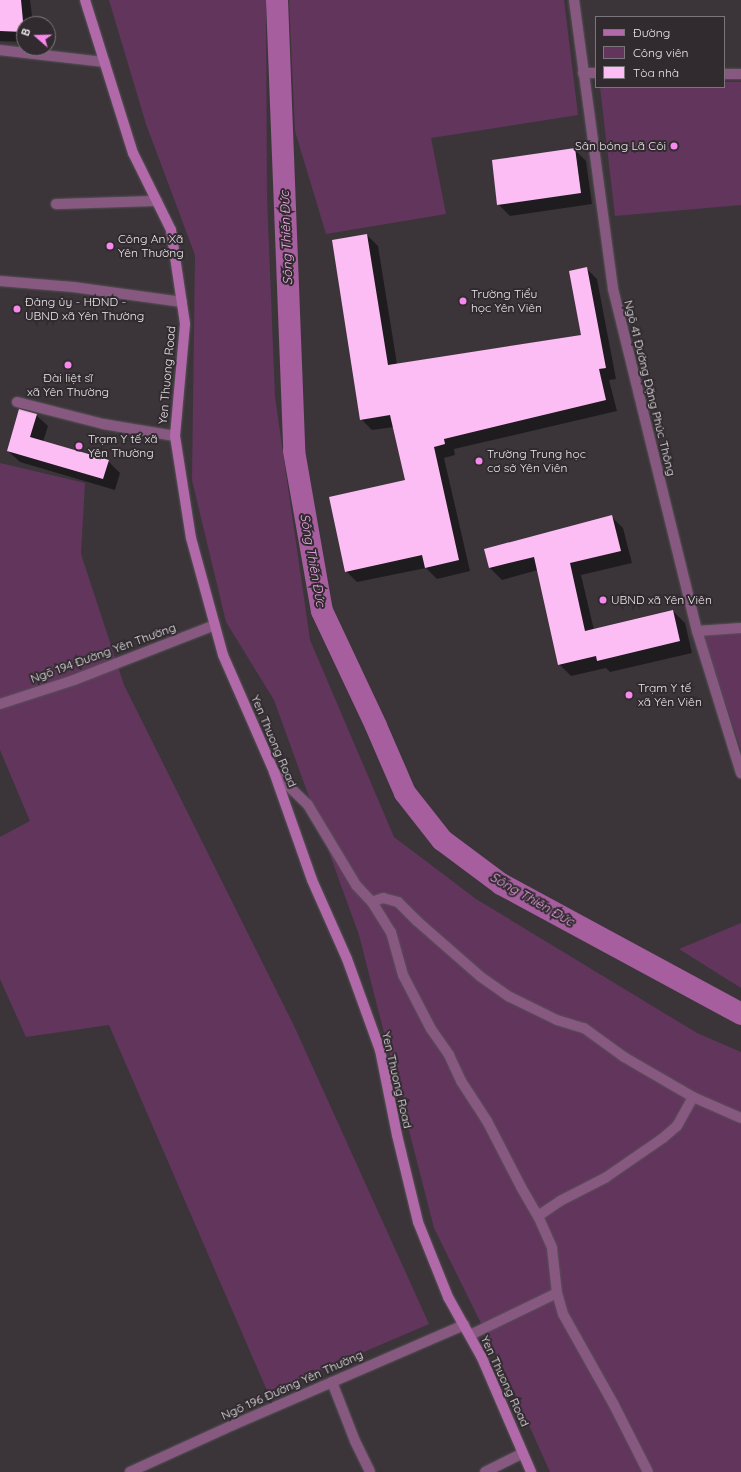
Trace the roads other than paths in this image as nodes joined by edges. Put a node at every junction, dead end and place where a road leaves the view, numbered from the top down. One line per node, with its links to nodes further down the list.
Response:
1 (85, 0): 4 (main road, Yen Thuong Road)
2 (574, 0): 5 (street, Ngõ 41 Đường Đặng Phúc Thông)
3 (0, 50): 4 (street)
4 (104, 62): 9 (main road, Yen Thuong Road)
5 (584, 73): 6 (street); 17 (street, Ngõ 41 Đường Đặng Phúc Thông)
6 (595, 73)
7 (725, 74): 8 (street)
8 (741, 74)
9 (157, 201): 10 (street); 12 (main road, Yen Thuong Road)
10 (56, 204)
11 (0, 281): 12 (street)
12 (182, 302): 14 (main road, Yen Thuong Road)
13 (17, 402): 14 (street)
14 (175, 436): 15 (main road, Yen Thuong Road)
15 (216, 625): 18 (street, Ngõ 194 Đường Yên Thường); 19 (main road, Yen Thuong Road)
16 (741, 628): 17 (street)
17 (697, 630): 20 (street, Ngõ 41 Đường Đặng Phúc Thông)
18 (0, 704)
19 (274, 772): 21 (street); 26 (main road, Yen Thuong Road)
20 (741, 773)
21 (372, 902): 22 (street); 24 (street)
22 (693, 1097): 23 (street); 24 (street)
23 (741, 1118)
24 (538, 1216): 25 (street)
25 (557, 1293): 27 (street); 34 (street)
26 (464, 1325): 27 (main road, Yen Thuong Road); 28 (street, Ngõ 196 Đường Yên Thường)
27 (470, 1335): 29 (main road, Yen Thuong Road)
28 (332, 1382): 30 (street, Ngõ 196 Đường Yên Thường); 31 (street)
29 (523, 1453): 32 (street); 33 (main road, Yen Thuong Road)
30 (130, 1472)
31 (370, 1472)
32 (485, 1472)
33 (531, 1472)
34 (648, 1472)

